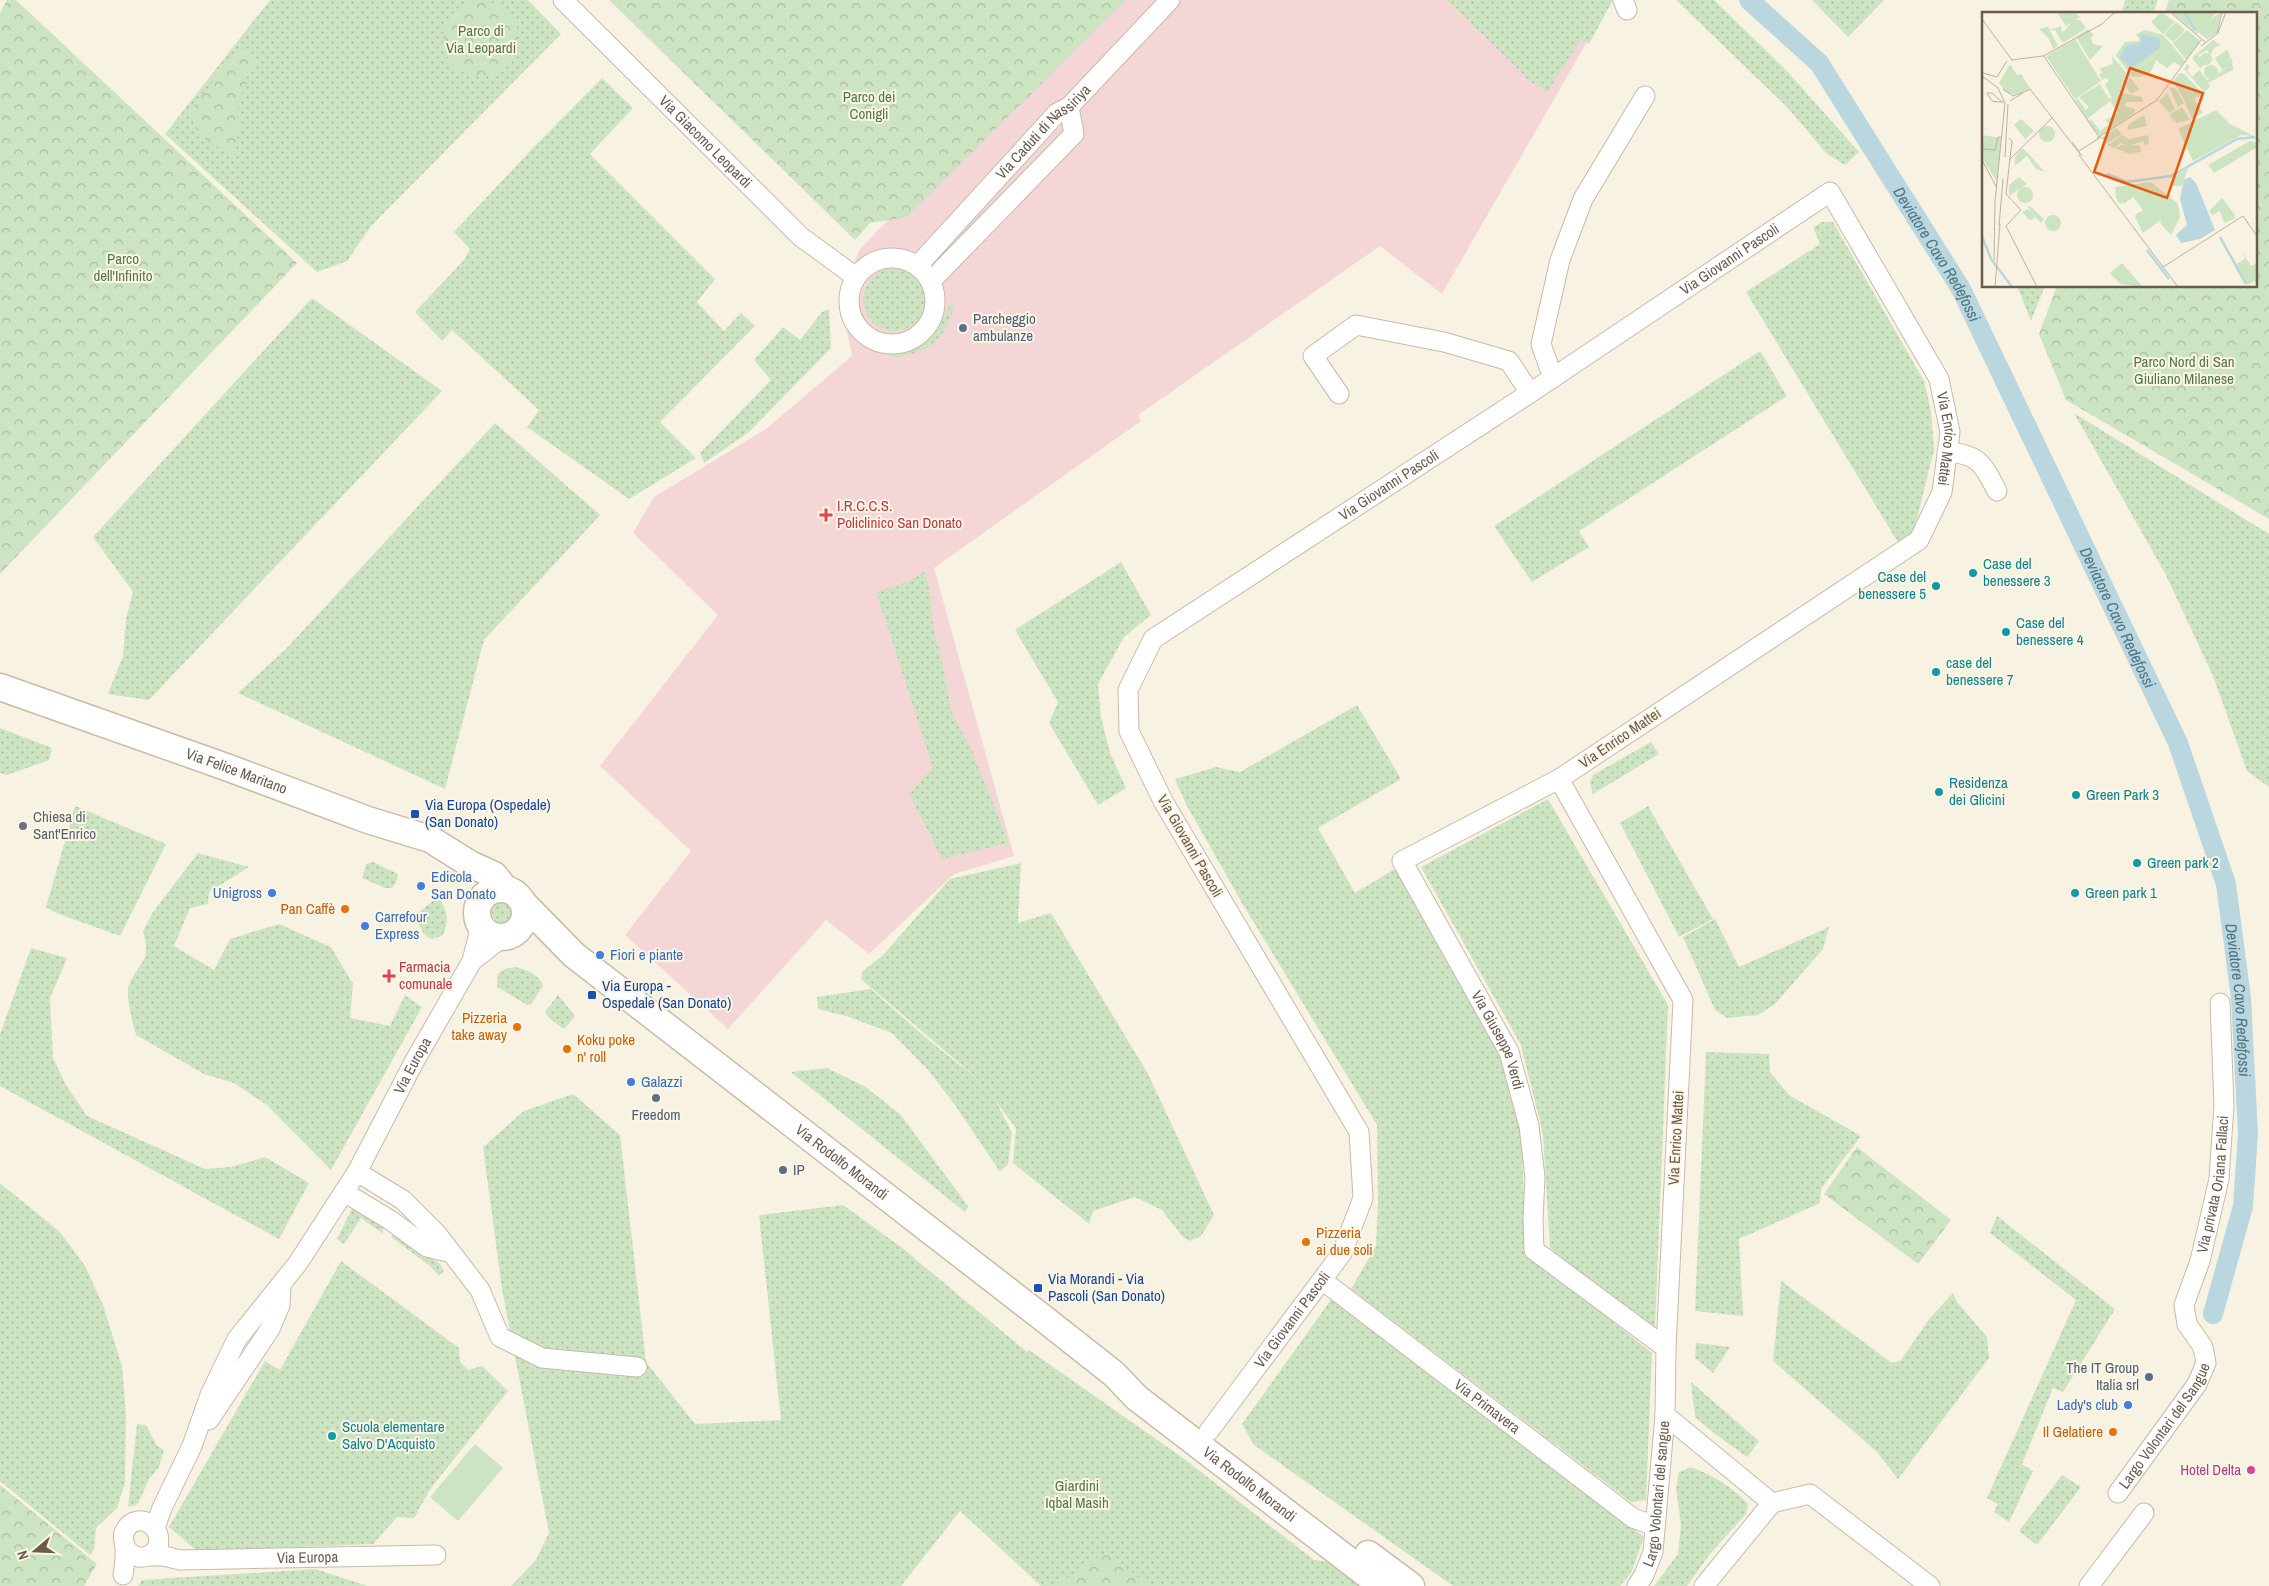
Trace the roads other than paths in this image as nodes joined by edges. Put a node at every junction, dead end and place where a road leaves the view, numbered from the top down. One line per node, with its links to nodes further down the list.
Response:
1 (563, 0): 7 (street, Via Giacomo Leopardi)
2 (1170, 0): 4 (street, Via Caduti di Nassiriya)
3 (1645, 96): 8 (street)
4 (1068, 107): 6 (street, Via Caduti di Nassiriya); 6 (street)
5 (1830, 192): 8 (street, Via Giovanni Pascoli); 11 (street, Via Enrico Mattei)
6 (925, 274): 7 (street); 7 (street)
7 (856, 277)
8 (1553, 378): 9 (street, Via Giovanni Pascoli)
9 (1530, 393): 10 (street); 23 (street, Via Giovanni Pascoli)
10 (1339, 394)
11 (1947, 452): 12 (street); 14 (street, Via Enrico Mattei)
12 (1997, 491)
13 (0, 687): 15 (street, Via Felice Maritano)
14 (1559, 779): 24 (street, Via Enrico Mattei); 24 (street, Via Giuseppe Verdi)
15 (470, 864): 16 (street, Via Felice Maritano); 17 (street)
16 (515, 896): 17 (street); 17 (street); 18 (street, Via Rodolfo Morandi)
17 (495, 924): 18 (street, Via Rodolfo Morandi); 20 (street, Via Europa)
18 (570, 952): 27 (street, Via Rodolfo Morandi)
19 (2220, 1003): 25 (street, Via privata Oriana Fallaci)
20 (357, 1172): 21 (street, Via Europa); 22 (street)
21 (344, 1192): 22 (street); 36 (street, Via Europa)
22 (452, 1253): 26 (street)
23 (1322, 1280): 29 (street, Via Giovanni Pascoli); 35 (street, Via Primavera)
24 (1666, 1348): 28 (street, Via Enrico Mattei)
25 (2206, 1356): 32 (street, Largo Volontari del Sangue)
26 (637, 1367)
27 (1120, 1381): 29 (street, Via Rodolfo Morandi); 41 (street, Via Rodolfo Morandi)
28 (1666, 1415): 30 (street, Largo Volontari del sangue); 31 (street, Largo Volontari del sangue)
29 (1209, 1431): 41 (street, Via Rodolfo Morandi); 42 (street, Via Rodolfo Morandi)
30 (1692, 1437): 31 (street); 33 (street, Largo Volontari del sangue)
31 (1662, 1456): 35 (street, Largo Volontari del sangue)
32 (2118, 1493)
33 (1772, 1503): 44 (street); 45 (street)
34 (2144, 1513): 46 (street)
35 (1655, 1526): 43 (street, Largo Volontari del sangue)
36 (153, 1528): 37 (street, Via Europa); 37 (street, Via Europa); 39 (street)
37 (137, 1554): 39 (street, Via Europa); 40 (street, Via Europa)
38 (436, 1555): 39 (street, Via Europa)
39 (180, 1560)
40 (120, 1581)
41 (1377, 1583)
42 (1411, 1586)
43 (1637, 1586)
44 (1704, 1586)
45 (1930, 1586)
46 (2089, 1586)

